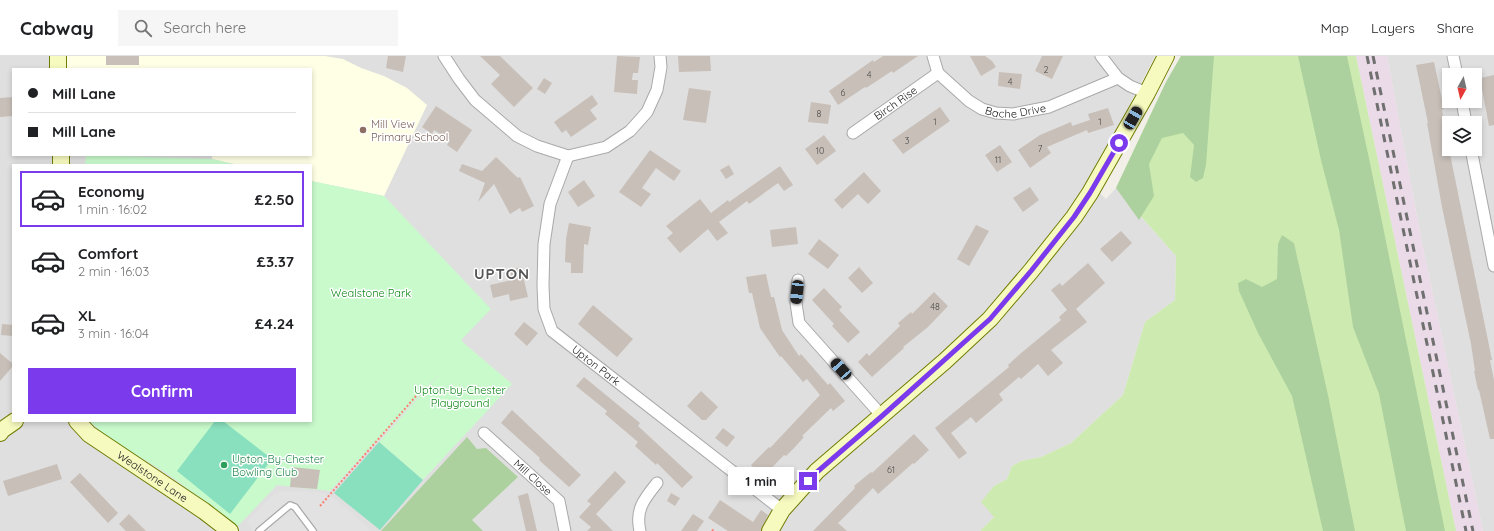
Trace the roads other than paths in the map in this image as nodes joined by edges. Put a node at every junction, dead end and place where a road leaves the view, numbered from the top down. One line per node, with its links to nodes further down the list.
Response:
1 (58, 56): 8 (street)
2 (444, 56): 14 (street)
3 (660, 56): 14 (street)
4 (933, 56): 10 (street)
5 (1101, 56): 11 (street)
6 (1166, 56): 12 (street)
7 (1453, 56): 9 (street)
8 (58, 68)
9 (1455, 68)
10 (938, 73): 11 (street, Bache Drive); 13 (street, Birch Rise)
11 (1118, 78): 12 (street)
12 (1147, 93): 19 (street)
13 (853, 133)
14 (568, 156): 25 (street, Upton Park)
15 (1472, 156): 16 (street)
16 (1493, 252): 17 (street)
17 (1494, 266)
18 (798, 280): 19 (street)
19 (882, 416): 25 (street)
20 (14, 422): 22 (street)
21 (78, 422): 26 (street, Wealstone Lane)
22 (0, 433)
23 (484, 433): 29 (street, Mill Close)
24 (657, 483): 30 (street)
25 (782, 510): 31 (street)
26 (230, 531)
27 (258, 531): 28 (lane)
28 (313, 531)
29 (565, 531)
30 (640, 531)
31 (770, 531)

